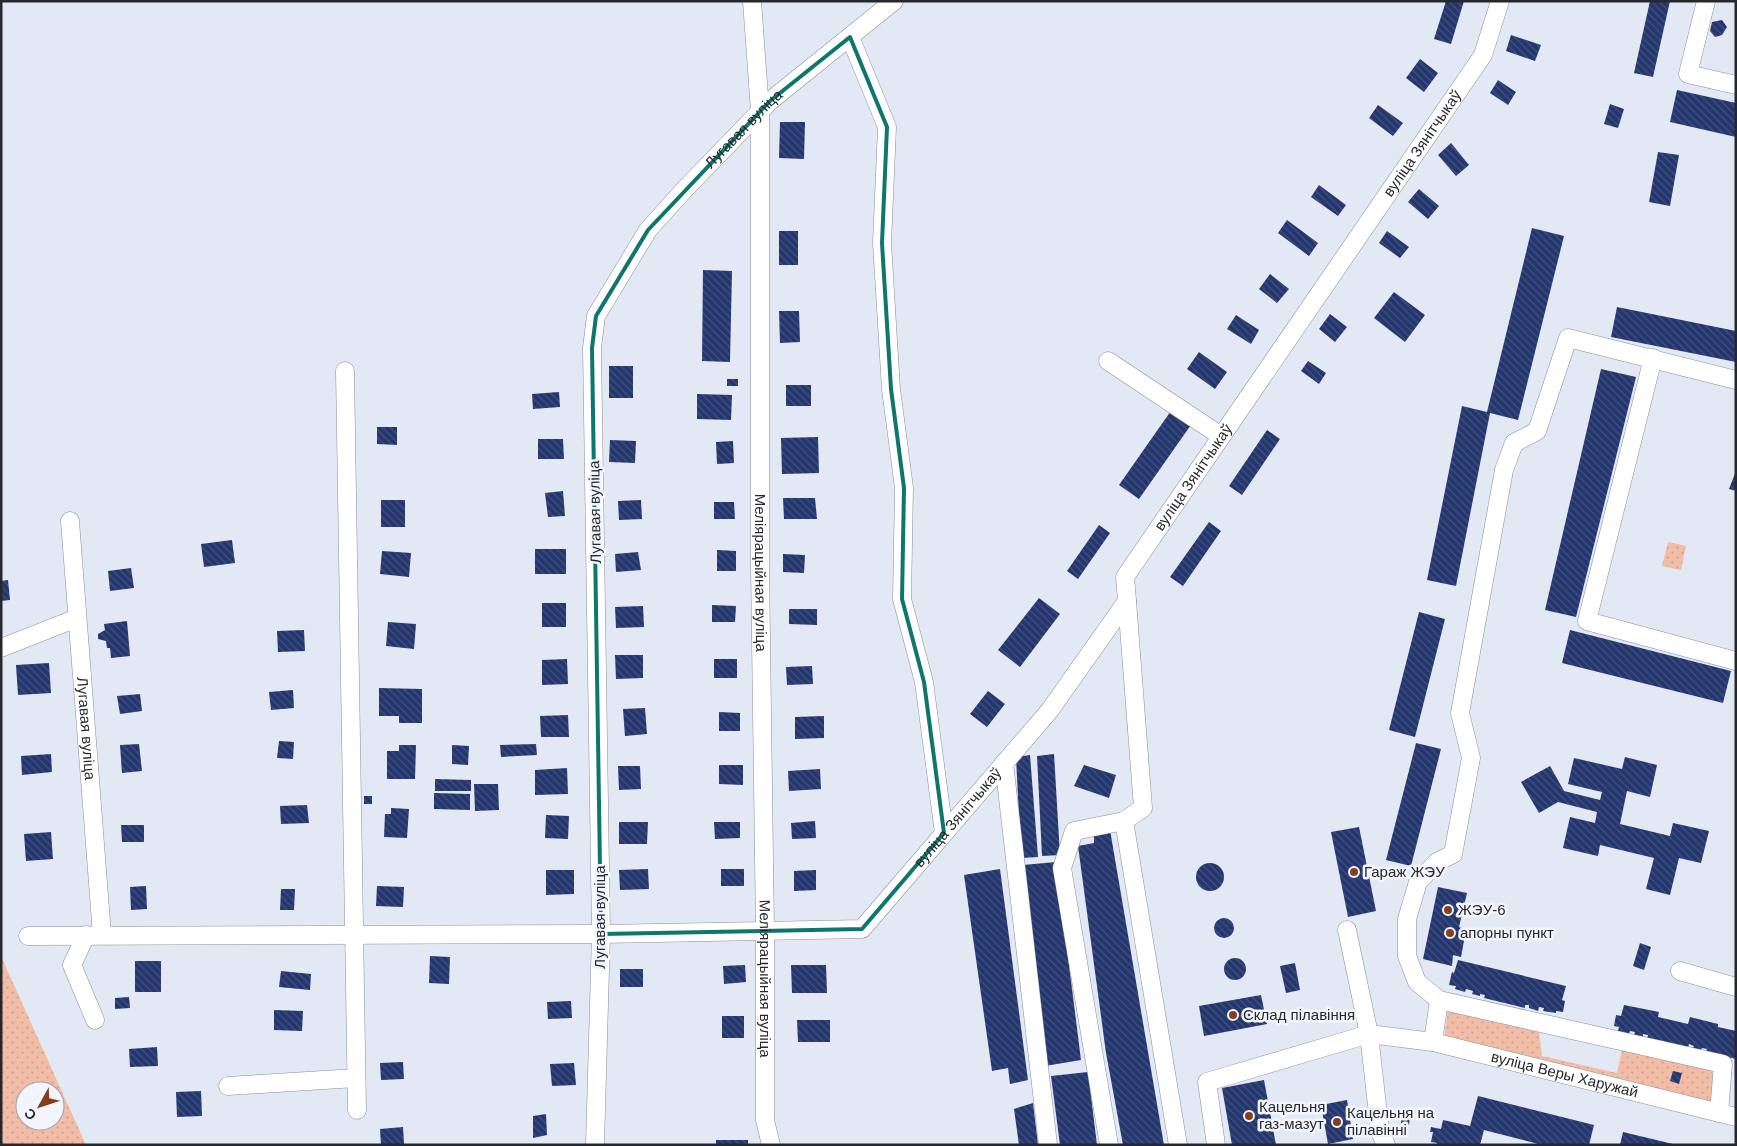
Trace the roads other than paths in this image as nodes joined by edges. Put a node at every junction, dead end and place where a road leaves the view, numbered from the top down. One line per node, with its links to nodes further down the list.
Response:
1 (752, 1): 7 (street, Меліярацыйная вуліца)
2 (894, 1): 5 (street, Лугавая вуліца)
3 (1500, 1): 12 (street, вуліца Зянітчыкаў)
4 (1706, 1): 6 (street)
5 (850, 37): 7 (street, Лугавая вуліца); 20 (street)
6 (1736, 85)
7 (760, 111): 22 (street, Меліярацыйная вуліца); 23 (street, Лугавая вуліца)
8 (1653, 358): 11 (street); 17 (street); 29 (street)
9 (1108, 361): 12 (street)
10 (345, 371): 26 (street)
11 (1736, 380)
12 (1221, 436): 14 (street, вуліца Зянітчыкаў)
13 (70, 521): 15 (street, Лугавая вуліца)
14 (1126, 601): 18 (street, вуліца Зянітчыкаў); 19 (street)
15 (77, 618): 16 (street); 24 (street, Лугавая вуліца)
16 (1, 648)
17 (1736, 661)
18 (1004, 763): 20 (street, вуліца Зянітчыкаў); 39 (street)
19 (1124, 821): 40 (street); 41 (street)
20 (944, 833): 22 (street, вуліца Зянітчыкаў)
21 (1347, 930): 31 (street)
22 (765, 931): 23 (street); 38 (street, Меліярацыйная вуліца)
23 (601, 934): 26 (street); 37 (street, Лугавая вуліца)
24 (94, 935): 25 (street); 26 (street); 30 (street)
25 (28, 936)
26 (354, 936): 33 (street)
27 (1680, 971): 28 (street)
28 (1736, 988)
29 (1439, 1000): 32 (street); 36 (street)
30 (95, 1020)
31 (1369, 1034): 32 (street, вуліца Веры Харужай); 42 (street); 43 (street)
32 (1434, 1042): 36 (street, вуліца Веры Харужай)
33 (356, 1078): 34 (street); 35 (street)
34 (228, 1086)
35 (357, 1110)
36 (1728, 1115)
37 (595, 1145)
38 (771, 1145)
39 (1048, 1145)
40 (1109, 1145)
41 (1178, 1145)
42 (1216, 1145)
43 (1386, 1145)

